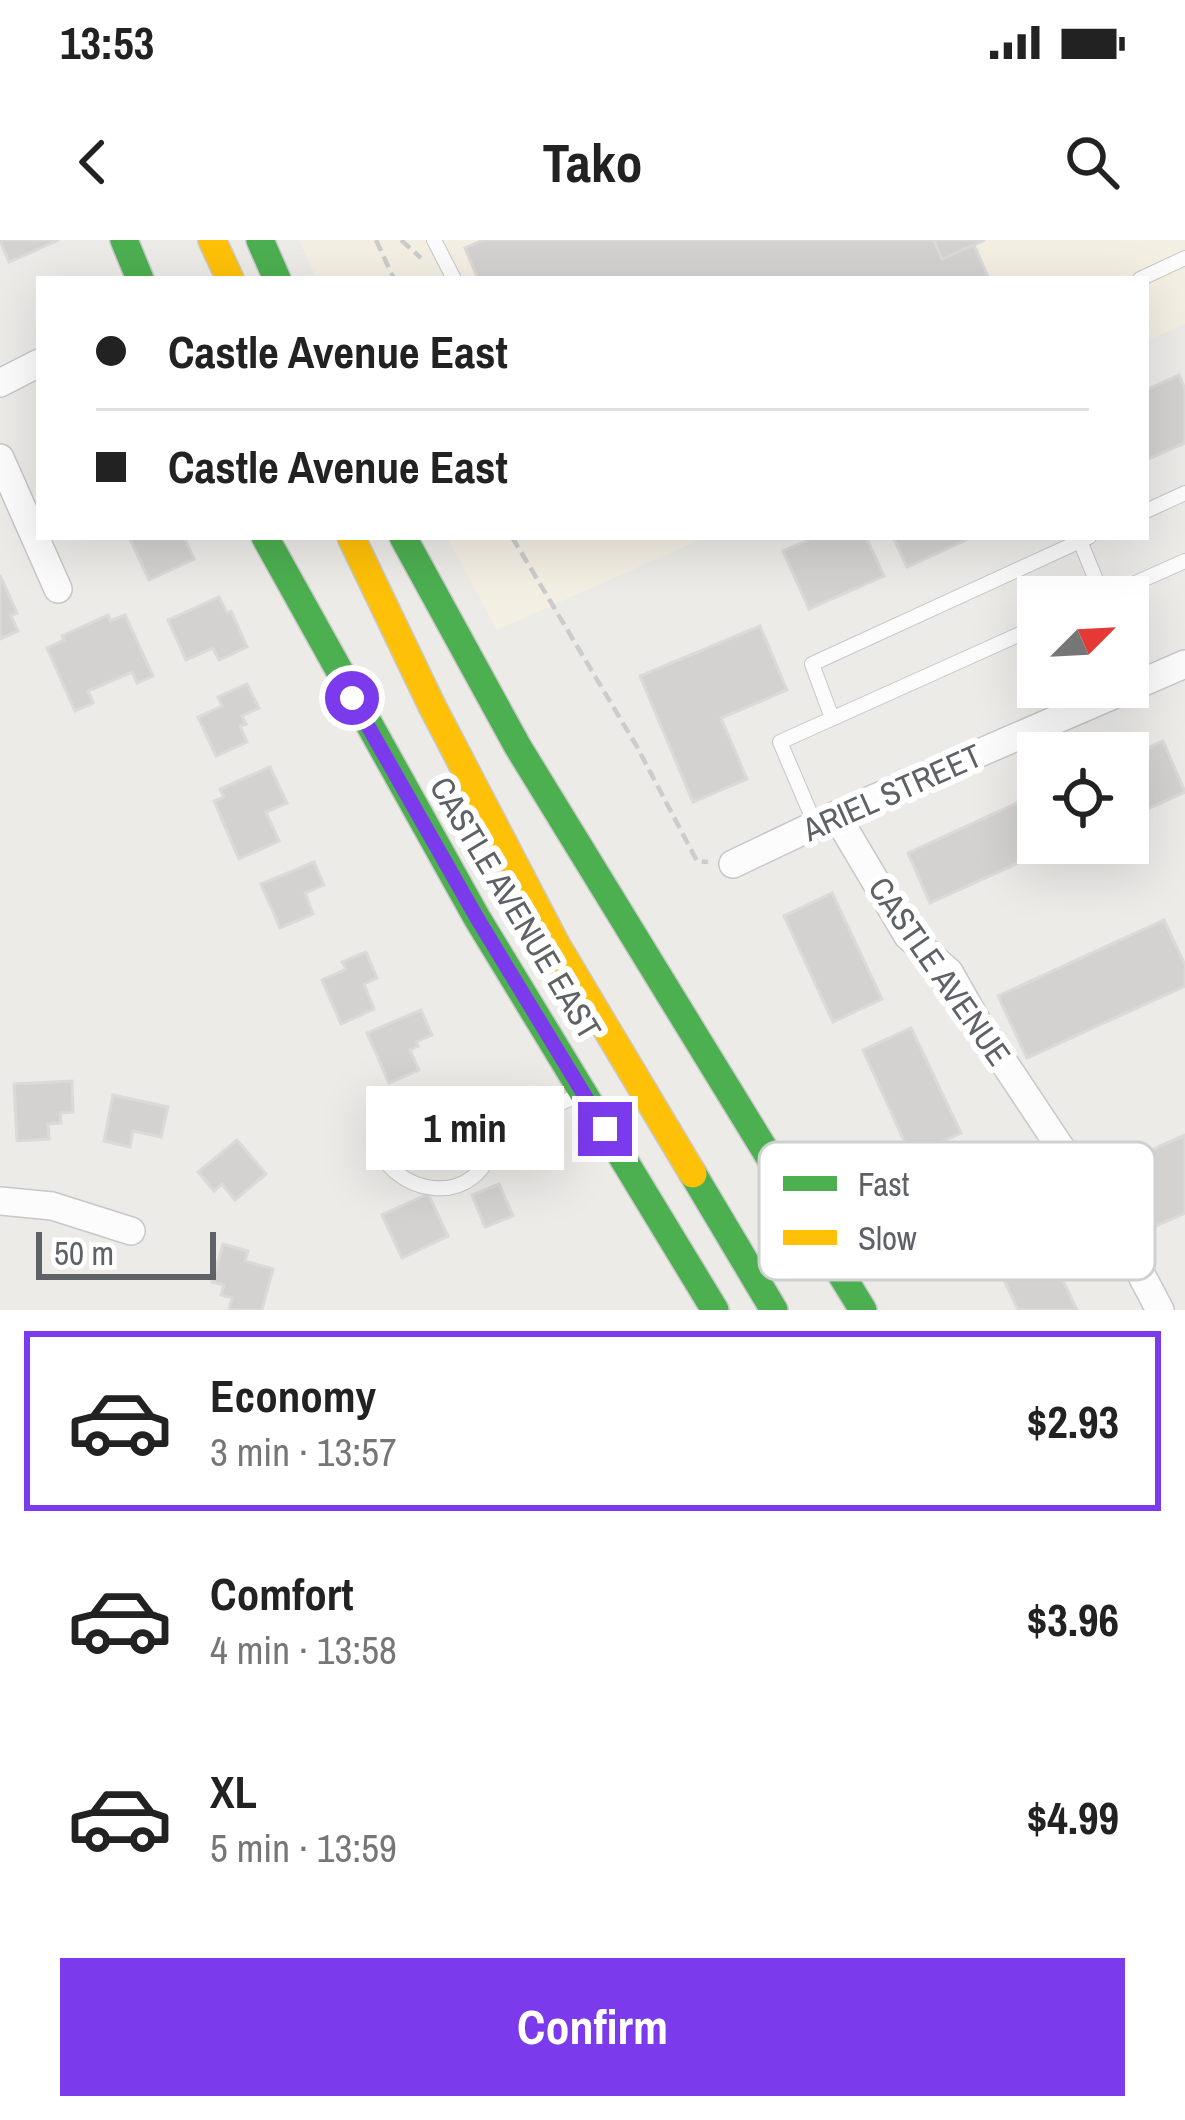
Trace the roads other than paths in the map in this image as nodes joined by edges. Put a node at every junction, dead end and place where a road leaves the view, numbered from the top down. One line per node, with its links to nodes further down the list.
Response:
1 (124, 240): 6 (main road)
2 (212, 240): 7 (main road)
3 (260, 240): 8 (main road)
4 (434, 240): 9 (lane)
5 (1185, 258): 10 (lane)
6 (131, 276)
7 (229, 276)
8 (276, 276)
9 (452, 276)
10 (1146, 276)
11 (36, 365): 12 (street)
12 (0, 383)
13 (0, 458): 16 (street)
14 (1185, 493): 15 (lane)
15 (1149, 510)
16 (36, 539)
17 (36, 540): 26 (street)
18 (267, 540): 34 (main road, CASTLE AVENUE EAST)
19 (352, 540): 43 (main road)
20 (405, 540): 36 (main road)
21 (1082, 540): 31 (lane)
22 (1084, 540): 24 (lane)
23 (1185, 561): 25 (lane)
24 (1097, 576)
25 (1149, 577)
26 (58, 589)
27 (1017, 635): 31 (lane)
28 (1185, 664): 29 (street, ARIEL STREET)
29 (1149, 669)
30 (1056, 708): 32 (street, ARIEL STREET)
31 (832, 718): 32 (lane)
32 (826, 819): 33 (street, ARIEL STREET); 37 (street, CASTLE AVENUE)
33 (733, 864)
34 (584, 1093): 35 (lane); 42 (main road, CASTLE AVENUE EAST)
35 (502, 1130): 35 (lane)
36 (760, 1142)
37 (1057, 1142)
38 (0, 1201): 39 (street)
39 (130, 1231)
40 (845, 1280): 44 (main road)
41 (1144, 1280): 45 (street, CASTLE AVENUE)
42 (715, 1310)
43 (774, 1310)
44 (863, 1310)
45 (1160, 1310)

